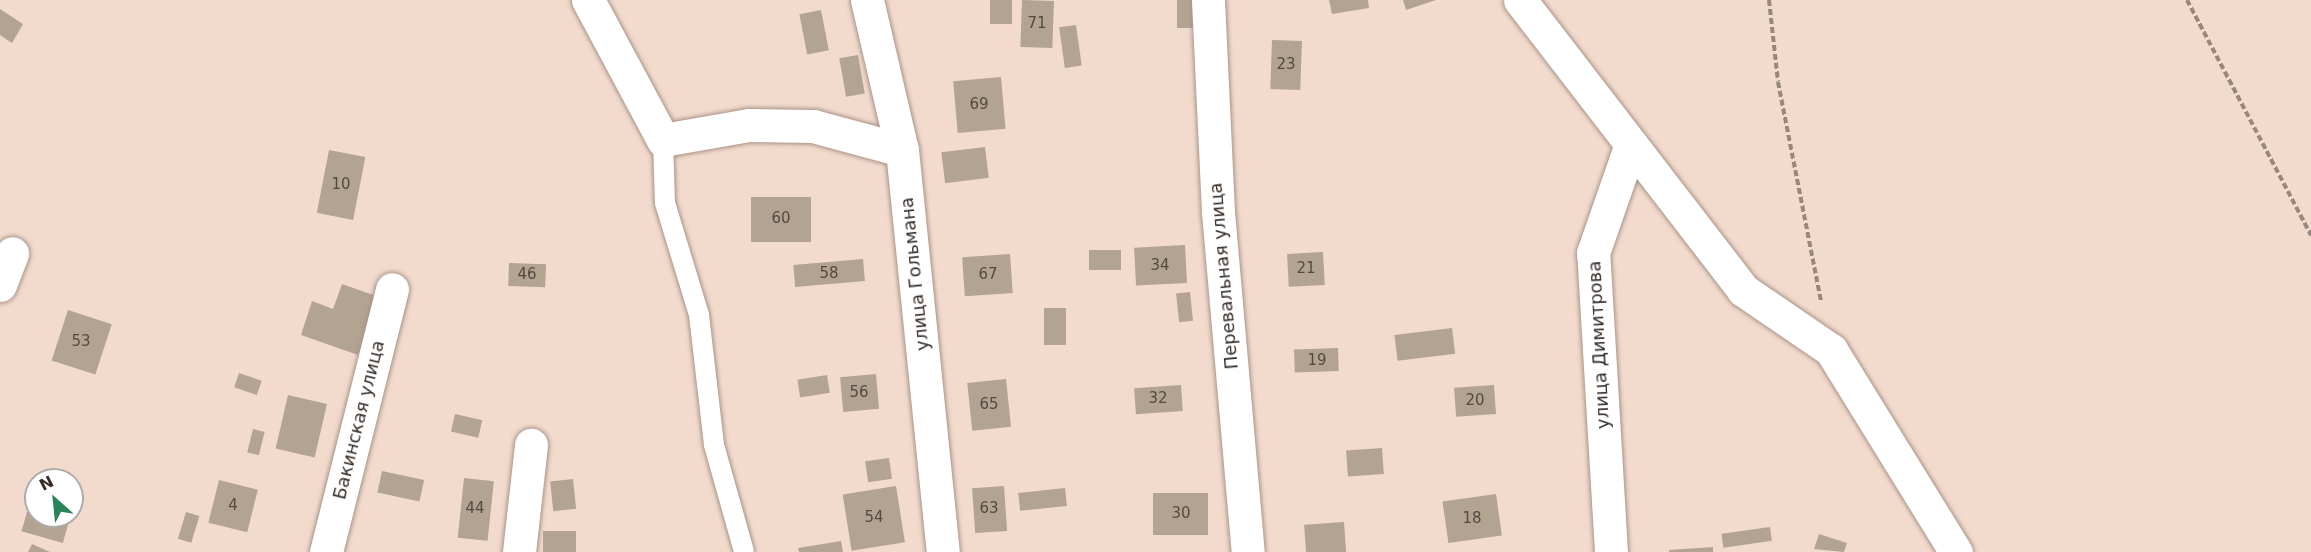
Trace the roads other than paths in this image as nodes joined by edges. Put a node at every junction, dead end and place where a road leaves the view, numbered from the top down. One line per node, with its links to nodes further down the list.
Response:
1 (588, 0): 5 (street)
2 (867, 0): 7 (street, улица Гольмана)
3 (1208, 0): 16 (street, Перевальная улица)
4 (1520, 0): 6 (street)
5 (663, 140): 7 (street); 14 (lane)
6 (1631, 144): 17 (street, улица Димитрова); 18 (street)
7 (902, 150): 15 (street, улица Гольмана)
8 (12, 253): 9 (street)
9 (0, 285)
10 (392, 289): 12 (street, Бакинская улица)
11 (531, 445): 13 (street)
12 (326, 552)
13 (519, 552)
14 (744, 552)
15 (943, 552)
16 (1248, 552)
17 (1611, 552)
18 (1956, 552)

